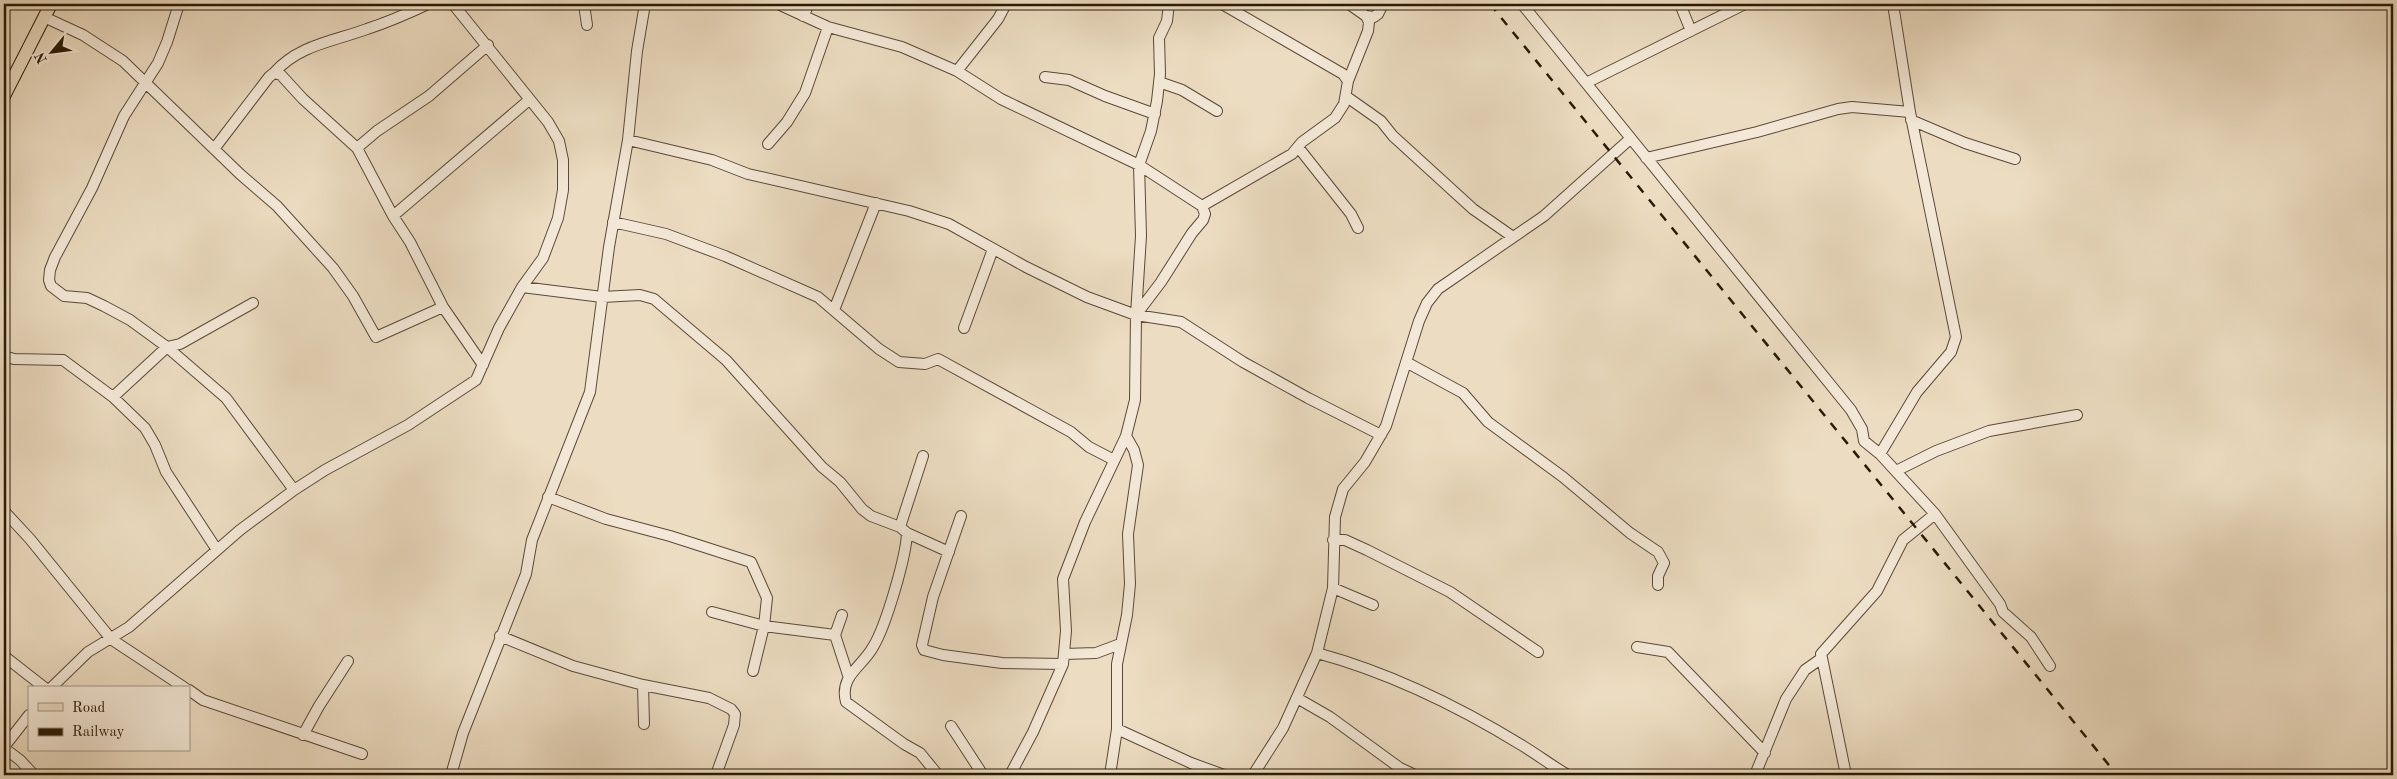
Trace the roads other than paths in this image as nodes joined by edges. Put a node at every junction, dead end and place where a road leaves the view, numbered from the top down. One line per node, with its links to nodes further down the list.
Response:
1 (50, 4): 20 (main road)
2 (179, 4): 28 (street)
3 (428, 4): 26 (street)
4 (454, 4): 24 (street)
5 (584, 4): 21 (street)
6 (645, 4): 39 (street)
7 (778, 4): 18 (street)
8 (809, 4): 18 (street)
9 (1006, 4): 25 (street)
10 (1169, 4): 30 (street)
11 (1222, 4): 29 (street)
12 (1349, 4): 19 (street)
13 (1383, 4): 19 (street)
14 (1522, 4): 31 (street)
15 (1680, 4): 23 (street)
16 (1746, 4): 23 (street)
17 (1893, 4): 37 (street)
18 (804, 16): 22 (street)
19 (1366, 16): 29 (street)
20 (44, 17): 28 (street); 32 (main road)
21 (587, 25)
22 (828, 26): 25 (street); 40 (street)
23 (1691, 31): 31 (street)
24 (488, 45): 34 (street); 42 (street)
25 (957, 71): 46 (street)
26 (274, 73): 42 (street); 43 (street)
27 (1045, 77): 36 (street)
28 (144, 81): 43 (street); 61 (street)
29 (1348, 81): 33 (street)
30 (1160, 82): 35 (street); 36 (street)
31 (1586, 83): 38 (street)
32 (4, 94)
33 (1347, 97): 41 (street); 52 (street)
34 (530, 100): 49 (street); 54 (street)
35 (1217, 111)
36 (1155, 114): 46 (street)
37 (1910, 116): 44 (street); 45 (street); 69 (street)
38 (1630, 139): 44 (street); 52 (street)
39 (628, 140): 47 (street); 50 (street)
40 (768, 144)
41 (1298, 147): 48 (street); 51 (street)
42 (357, 148): 49 (street)
43 (214, 149): 57 (street)
44 (1646, 158): 69 (street)
45 (2015, 159)
46 (1139, 164): 48 (street); 59 (street)
47 (876, 203): 53 (street); 58 (street)
48 (1202, 206): 59 (street)
49 (393, 216): 57 (street)
50 (613, 222): 55 (street); 58 (street)
51 (1358, 228)
52 (1513, 237): 63 (street)
53 (993, 249): 59 (street); 60 (street)
54 (522, 287): 55 (street); 64 (street)
55 (602, 297): 74 (street); 78 (street)
56 (253, 303): 61 (street)
57 (443, 307): 64 (street)
58 (834, 310): 71 (street)
59 (1136, 315): 67 (street); 68 (street)
60 (964, 328)
61 (167, 347): 65 (street); 73 (street)
62 (4, 356): 65 (street)
63 (1406, 362): 67 (street); 82 (street)
64 (483, 365): 73 (street)
65 (113, 397): 80 (street)
66 (2077, 415): 72 (street)
67 (1381, 435): 79 (street)
68 (1126, 436): 71 (street); 91 (street)
69 (1880, 454): 72 (street)
70 (923, 456): 78 (street)
71 (1114, 460): 97 (street)
72 (1896, 471): 76 (street)
73 (294, 490): 80 (street)
74 (548, 497): 87 (street); 89 (street)
75 (4, 511): 90 (street)
76 (1935, 514): 96 (street); 99 (street)
77 (961, 516): 81 (street)
78 (904, 530): 81 (street); 101 (street)
79 (1333, 540): 83 (street); 93 (street)
80 (217, 550): 90 (street)
81 (949, 552): 97 (street)
82 (1658, 585)
83 (1334, 588): 84 (street); 94 (street)
84 (1374, 604)
85 (712, 612): 87 (street)
86 (842, 615): 88 (street)
87 (764, 626): 88 (street); 100 (street)
88 (835, 635): 101 (street)
89 (500, 636): 102 (street); 118 (street)
90 (111, 639): 104 (street); 105 (street)
91 (1120, 644): 97 (street); 111 (street)
92 (1637, 648): 115 (street)
93 (1538, 652)
94 (1317, 653): 107 (street); 127 (street)
95 (4, 656): 103 (street)
96 (1822, 658): 115 (street); 129 (street)
97 (1064, 659): 122 (street)
98 (348, 661): 113 (street)
99 (2050, 666)
100 (753, 672)
101 (849, 678): 120 (street)
102 (643, 685): 109 (street); 119 (street)
103 (42, 686)
104 (53, 686)
105 (182, 686)
106 (190, 691): 113 (street)
107 (1297, 698): 125 (street); 126 (street)
108 (28, 717): 114 (street)
109 (644, 724)
110 (952, 726): 121 (street)
111 (1118, 728): 123 (street); 124 (street)
112 (4, 729): 114 (street)
113 (303, 735): 116 (street)
114 (4, 747): 117 (street)
115 (1765, 753): 128 (street)
116 (362, 754)
117 (34, 775)
118 (452, 775)
119 (716, 775)
120 (938, 775)
121 (983, 775)
122 (1010, 775)
123 (1110, 775)
124 (1224, 775)
125 (1253, 775)
126 (1415, 775)
127 (1568, 775)
128 (1755, 775)
129 (1846, 775)

